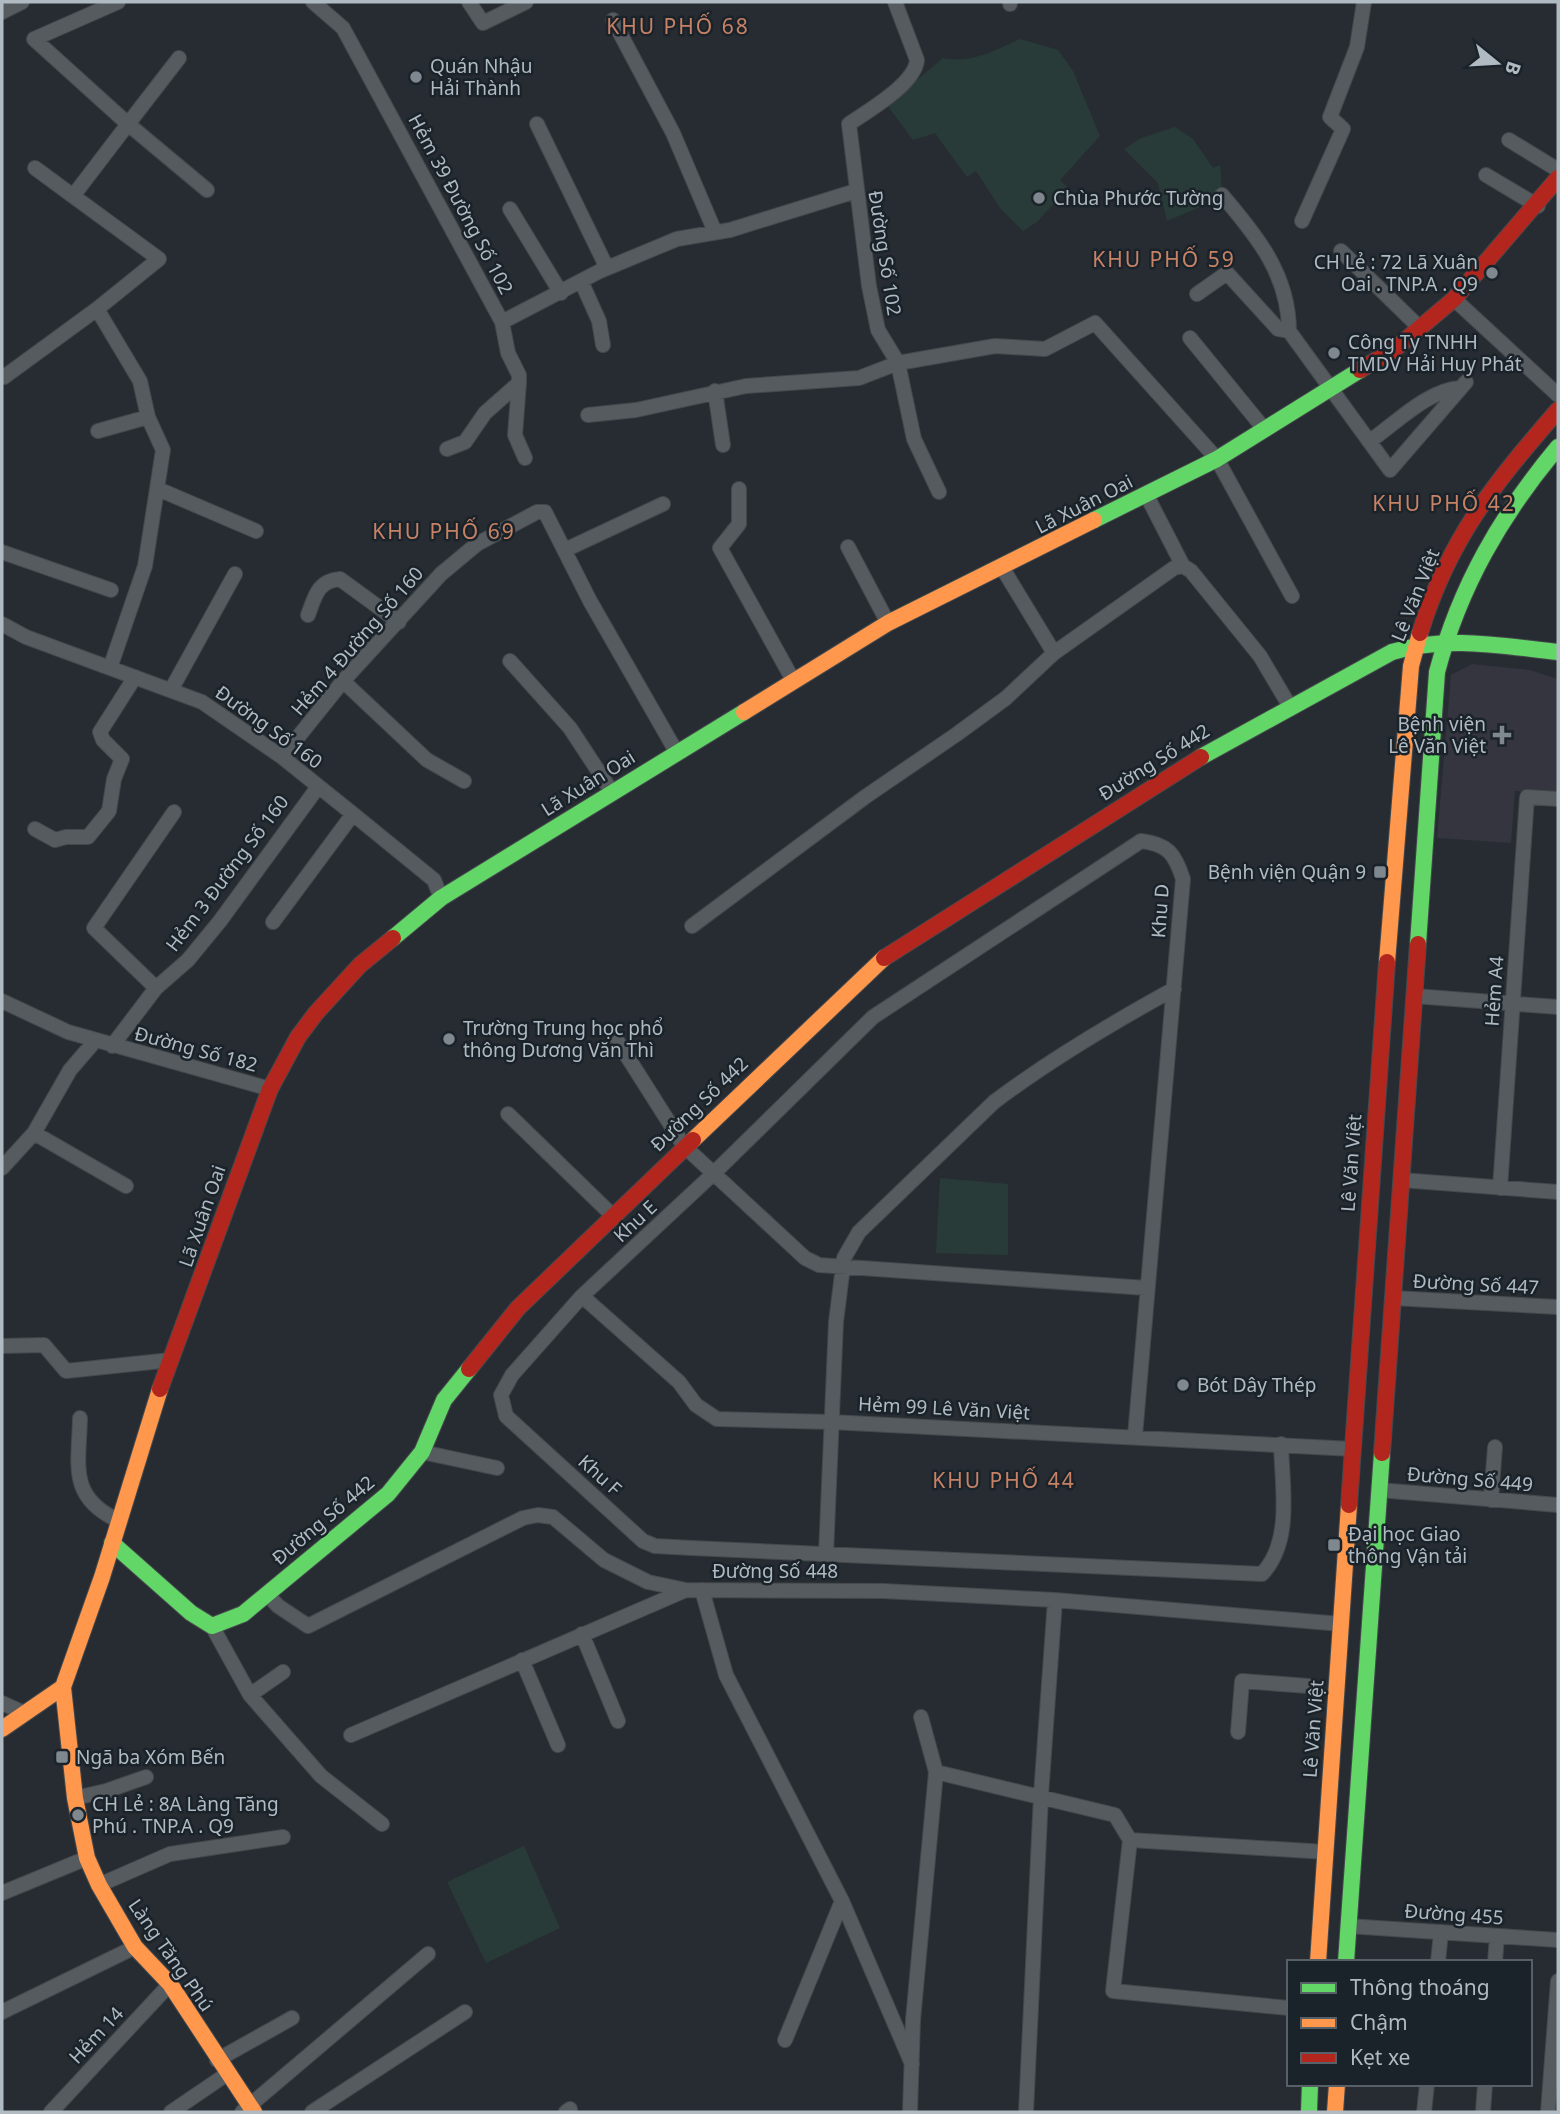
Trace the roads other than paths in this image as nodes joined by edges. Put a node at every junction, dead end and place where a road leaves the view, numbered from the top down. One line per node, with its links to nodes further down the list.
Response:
1 (22, 2): 8 (street)
2 (118, 2): 11 (street)
3 (313, 2): 33 (street, Hẻm 39 Đường Số 102)
4 (469, 2): 5 (street)
5 (526, 2)
6 (895, 2): 19 (street, Đường Số 102)
7 (1364, 2): 24 (street)
8 (2, 12)
9 (613, 20): 25 (street)
10 (179, 58): 11 (street)
11 (128, 124): 18 (street); 21 (street)
12 (537, 124): 27 (street)
13 (1509, 140): 15 (street)
14 (35, 168): 21 (street)
15 (1558, 170)
16 (1486, 175): 22 (street)
17 (1558, 178): 22 (main road, Lã Xuân Oai)
18 (207, 190)
19 (856, 191): 25 (street, Hẻm 39 Đường Số 102); 38 (street, Đường Số 102)
20 (1222, 195): 35 (street)
21 (73, 196): 32 (street)
22 (1538, 206): 31 (main road, Lã Xuân Oai)
23 (510, 209): 29 (street)
24 (1302, 221)
25 (715, 232): 27 (street, Hẻm 39 Đường Số 102)
26 (1341, 251): 34 (street)
27 (607, 268): 28 (street, Hẻm 39 Đường Số 102)
28 (581, 281): 29 (street, Hẻm 39 Đường Số 102); 37 (street)
29 (561, 293): 33 (street, Hẻm 39 Đường Số 102)
30 (1197, 294): 35 (street)
31 (1454, 299): 34 (main road, Lã Xuân Oai); 43 (street)
32 (97, 309): 39 (street); 46 (street)
33 (502, 322): 40 (street)
34 (1421, 329): 41 (main road, Lã Xuân Oai)
35 (1289, 331): 41 (street)
36 (1190, 338): 47 (street)
37 (604, 345)
38 (898, 363): 42 (street); 54 (street); 57 (street, Đường Số 102)
39 (4, 377)
40 (519, 383): 52 (street); 53 (street)
41 (1329, 388): 47 (main road, Lã Xuân Oai); 49 (street)
42 (715, 391): 45 (street); 50 (street)
43 (1558, 395)
44 (1558, 410): 74 (main road, Lê Văn Việt)
45 (588, 415)
46 (148, 417): 48 (street); 55 (street)
47 (1265, 430): 54 (main road, Lã Xuân Oai)
48 (98, 431)
49 (1370, 441): 49 (street)
50 (723, 445)
51 (1558, 447): 73 (main road)
52 (447, 449)
53 (525, 458)
54 (1217, 459): 58 (main road, Lã Xuân Oai); 68 (street)
55 (158, 489): 60 (street); 78 (street)
56 (739, 489): 80 (street)
57 (939, 492)
58 (1147, 496): 64 (street); 65 (main road, Lã Xuân Oai)
59 (663, 504): 62 (street)
60 (256, 531)
61 (848, 547): 71 (street)
62 (565, 550): 70 (street, Hẻm 4 Đường Số 160); 84 (street)
63 (2, 552): 67 (street)
64 (1183, 566): 76 (street); 83 (street)
65 (1003, 569): 71 (main road, Lã Xuân Oai); 76 (street)
66 (236, 574): 82 (street)
67 (111, 590)
68 (1292, 596)
69 (308, 615): 70 (street)
70 (399, 622): 81 (street, Hẻm 4 Đường Số 160)
71 (888, 623): 80 (main road, Lã Xuân Oai)
72 (2, 624): 78 (street, Đường Số 160)
73 (1444, 642): 74 (main road); 75 (main road); 99 (main road)
74 (1415, 643): 83 (main road, Đường Số 442); 98 (main road, Lê Văn Việt)
75 (1558, 652)
76 (1054, 653): 95 (street)
77 (510, 661): 88 (street)
78 (110, 668): 79 (street, Đường Số 160)
79 (135, 677): 82 (street, Đường Số 160); 92 (street)
80 (793, 680): 84 (main road, Lã Xuân Oai)
81 (343, 681): 85 (street, Hẻm 4 Đường Số 160); 86 (street)
82 (170, 690): 85 (street, Đường Số 160)
83 (1289, 705): 109 (main road, Đường Số 442)
84 (677, 753): 88 (main road, Lã Xuân Oai)
85 (282, 757): 87 (street, Đường Số 160)
86 (464, 781)
87 (318, 787): 91 (street, Đường Số 160); 96 (street, Hẻm 3 Đường Số 160)
88 (612, 792): 93 (main road, Lã Xuân Oai)
89 (1558, 799): 101 (street, Hẻm A4)
90 (174, 812): 96 (street)
91 (353, 814): 93 (street, Đường Số 160); 94 (street)
92 (35, 829)
93 (441, 898): 106 (main road, Lã Xuân Oai)
94 (273, 922)
95 (692, 926)
96 (156, 988): 105 (street, Hẻm 3 Đường Số 160)
97 (1174, 989): 111 (street, Khu D); 117 (street); 118 (street)
98 (1384, 994): 99 (main road); 129 (main road, Lê Văn Việt)
99 (1414, 996): 101 (street); 112 (main road)
100 (2, 1001): 103 (street, Đường Số 182)
101 (1513, 1003): 102 (street); 114 (street, Hẻm A4)
102 (1558, 1007)
103 (95, 1041): 105 (street, Đường Số 182); 108 (street)
104 (618, 1042): 109 (street)
105 (112, 1046): 106 (street, Đường Số 182)
106 (270, 1089): 123 (main road, Lã Xuân Oai)
107 (508, 1114): 116 (street)
108 (34, 1133): 110 (street); 113 (street)
109 (684, 1146): 111 (street); 116 (main road, Đường Số 442)
110 (2, 1168)
111 (713, 1174): 117 (street); 119 (street, Khu E)
112 (1401, 1180): 114 (street); 120 (main road)
113 (126, 1186)
114 (1500, 1188): 115 (street)
115 (1558, 1192)
116 (613, 1216): 130 (main road, Đường Số 442)
117 (844, 1265): 118 (street); 125 (street)
118 (1146, 1288): 126 (street)
119 (582, 1296): 125 (street, Hẻm 99 Lê Văn Việt); 138 (street, Khu F)
120 (1393, 1298): 121 (street, Đường Số 447); 133 (main road)
121 (1558, 1307)
122 (2, 1346): 123 (street)
123 (171, 1360): 136 (main road, Lã Xuân Oai)
124 (80, 1418): 136 (street)
125 (831, 1422): 126 (street, Hẻm 99 Lê Văn Việt); 138 (street)
126 (1135, 1436): 127 (street, Hẻm 99 Lê Văn Việt)
127 (1281, 1444): 129 (street, Hẻm 99 Lê Văn Việt); 138 (street, Khu F)
128 (1495, 1447): 134 (street)
129 (1353, 1449): 132 (main road, Lê Văn Việt)
130 (422, 1452): 131 (street); 143 (main road, Đường Số 442)
131 (497, 1468)
132 (1350, 1488): 133 (main road); 139 (main road, Lê Văn Việt)
133 (1379, 1490): 134 (street, Đường Số 449); 140 (main road)
134 (1492, 1500): 135 (street, Đường Số 449)
135 (1558, 1505)
136 (117, 1520): 137 (main road, Lã Xuân Oai)
137 (112, 1543): 146 (main road); 152 (main road, Lã Xuân Oai)
138 (826, 1554)
139 (1344, 1581): 140 (main road); 145 (main road, Lê Văn Việt)
140 (1373, 1582): 147 (main road)
141 (686, 1590): 142 (street, Đường Số 448); 143 (street, Đường Số 448); 148 (street)
142 (702, 1590): 144 (street, Đường Số 448); 173 (street)
143 (267, 1594): 146 (main road, Đường Số 442)
144 (1055, 1600): 145 (street, Đường Số 448); 164 (street)
145 (1341, 1624): 147 (main road); 169 (main road, Lê Văn Việt)
146 (212, 1626): 153 (street)
147 (1370, 1626): 175 (main road)
148 (582, 1634): 149 (street); 157 (street)
149 (522, 1660): 160 (street); 161 (street)
150 (284, 1672): 153 (street)
151 (1308, 1686): 159 (street)
152 (63, 1687): 155 (main road); 165 (main road, Làng Tăng Phú)
153 (250, 1695): 166 (street)
154 (2, 1703): 155 (street)
155 (22, 1712): 158 (main road)
156 (922, 1717): 162 (street)
157 (618, 1721)
158 (2, 1729)
159 (1238, 1732)
160 (351, 1735)
161 (558, 1745)
162 (936, 1772): 164 (street); 192 (street)
163 (146, 1777): 165 (street)
164 (1041, 1795): 168 (street); 203 (street)
165 (75, 1798): 170 (main road, Làng Tăng Phú)
166 (382, 1824)
167 (283, 1837): 171 (street)
168 (1130, 1840): 169 (street); 187 (street)
169 (1326, 1852): 174 (main road, Lê Văn Việt)
170 (87, 1858): 171 (main road, Làng Tăng Phú); 172 (street)
171 (99, 1885): 179 (main road, Làng Tăng Phú)
172 (2, 1893)
173 (842, 1901): 191 (street); 192 (street)
174 (1321, 1925): 175 (main road); 181 (main road, Lê Văn Việt)
175 (1348, 1926): 176 (street, Đường 455); 182 (main road)
176 (1441, 1932): 177 (street, Đường 455); 183 (street)
177 (1497, 1936): 178 (street, Đường 455); 184 (street)
178 (1558, 1940)
179 (135, 1947): 186 (main road, Làng Tăng Phú); 188 (street)
180 (428, 1954): 198 (street)
181 (1318, 1960)
182 (1346, 1960)
183 (1438, 1960)
184 (1495, 1960)
185 (1558, 1981): 208 (street)
186 (170, 1984): 193 (main road, Làng Tăng Phú); 199 (street, Hẻm 14)
187 (1287, 2008)
188 (2, 2012)
189 (465, 2012): 201 (street)
190 (292, 2018): 193 (street)
191 (785, 2040)
192 (912, 2064): 202 (street)
193 (222, 2067): 198 (main road, Làng Tăng Phú); 200 (street)
194 (1310, 2086): 204 (main road)
195 (1337, 2086): 205 (main road)
196 (1427, 2086): 206 (street)
197 (1485, 2086): 207 (street)
198 (249, 2110)
199 (51, 2112)
200 (171, 2112)
201 (312, 2112)
202 (910, 2112)
203 (1026, 2112)
204 (1308, 2112)
205 (1335, 2112)
206 (1424, 2112)
207 (1483, 2112)
208 (1548, 2112)

